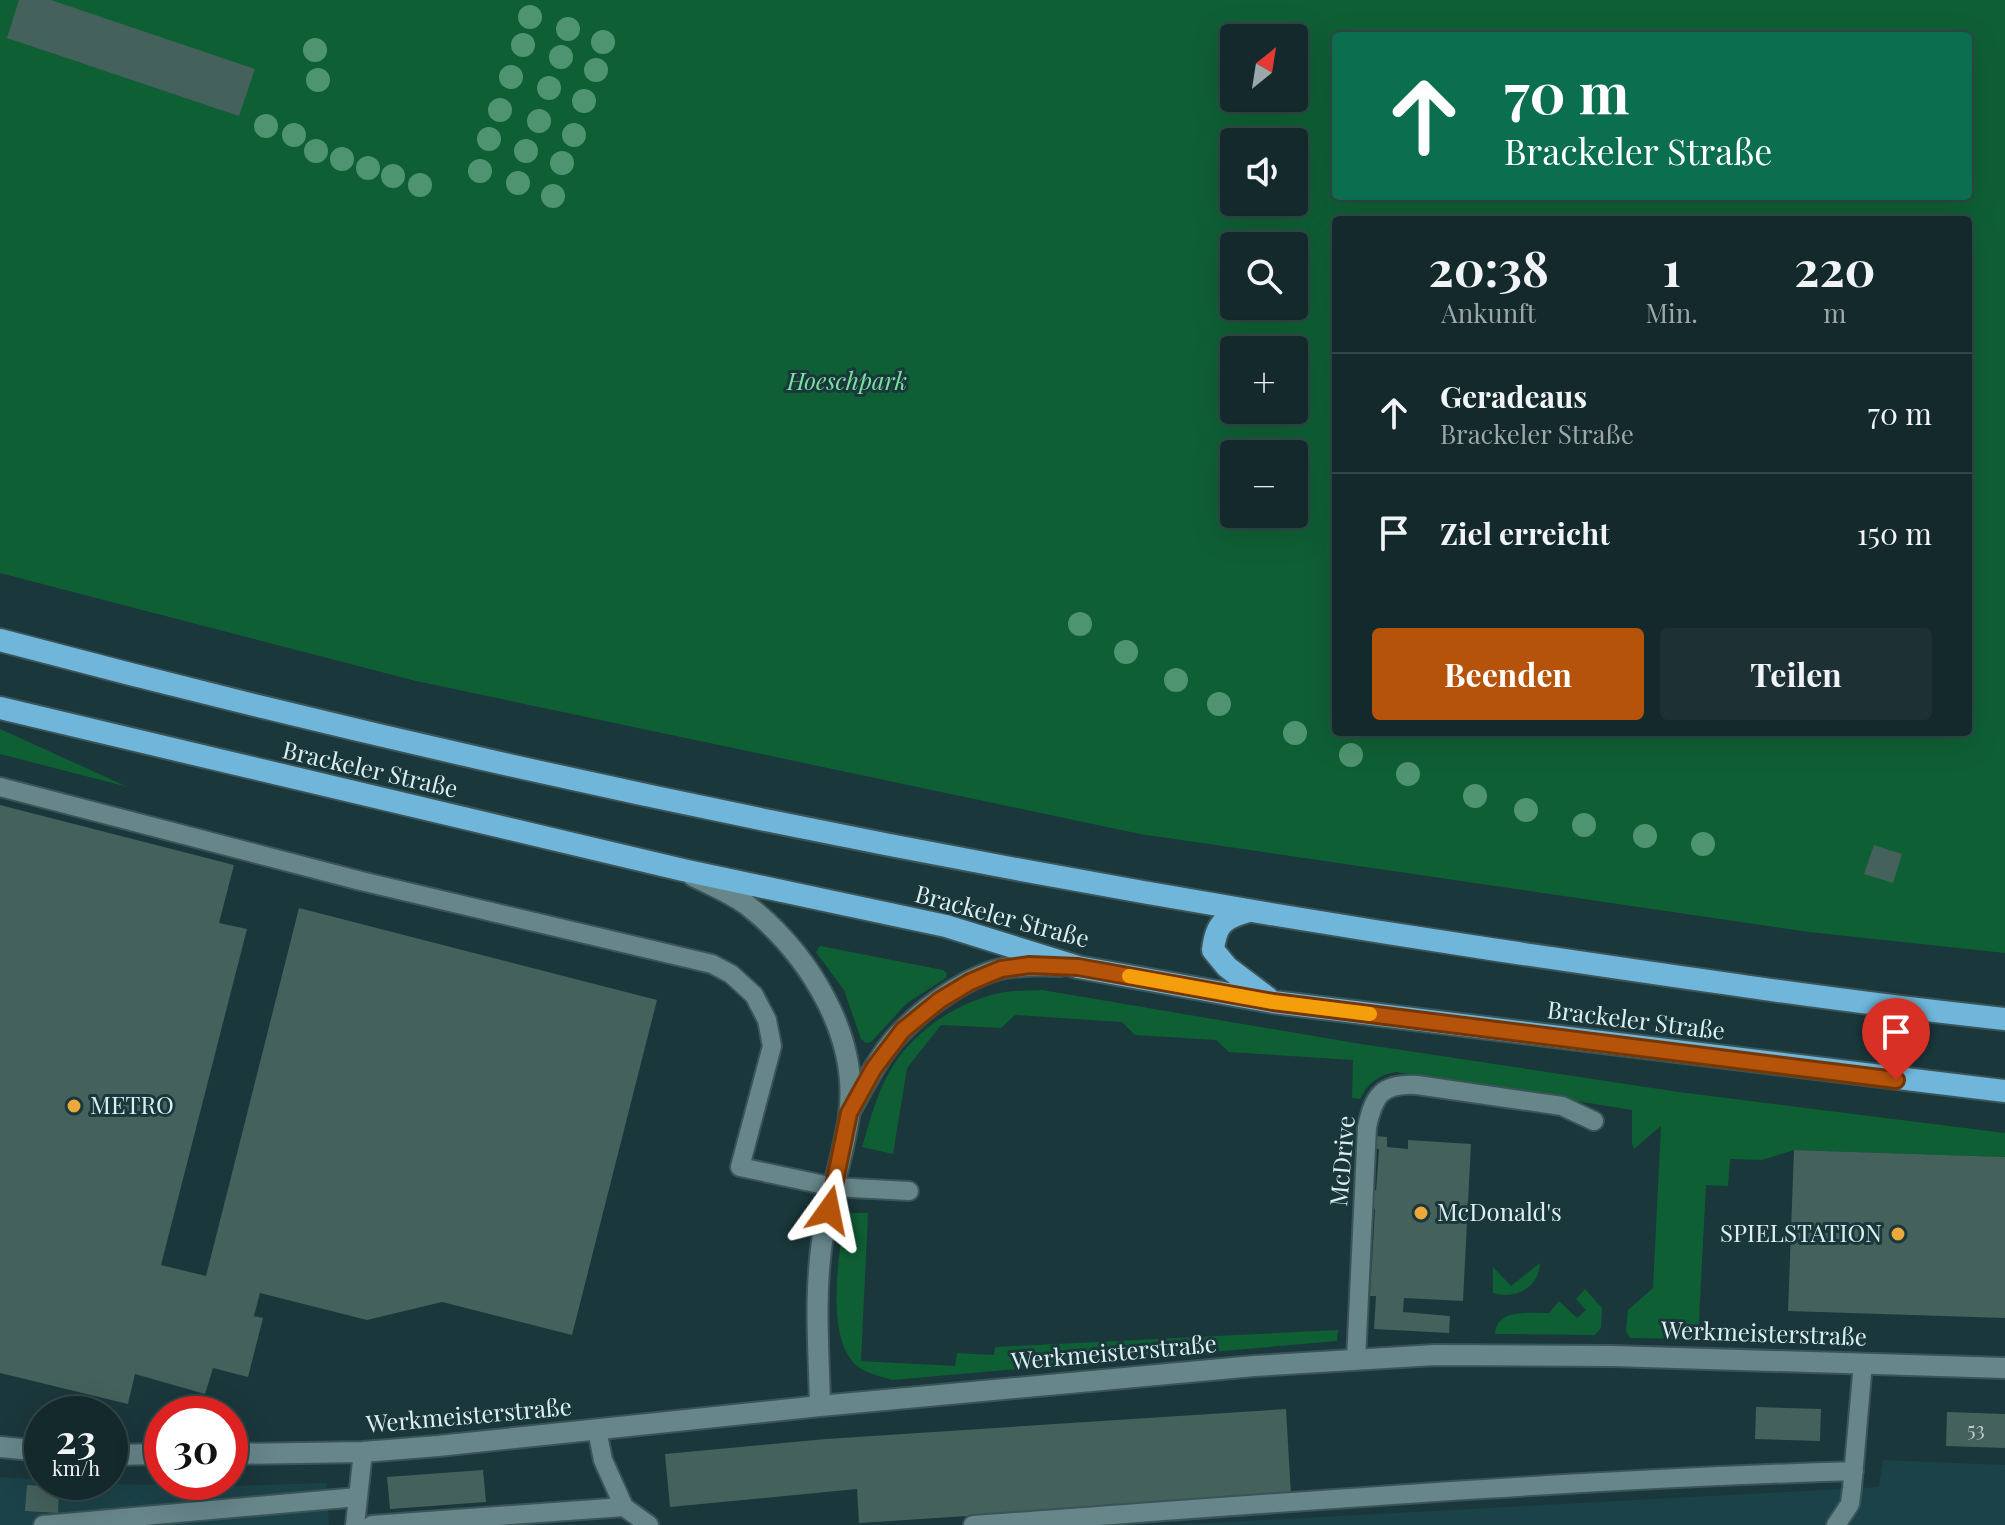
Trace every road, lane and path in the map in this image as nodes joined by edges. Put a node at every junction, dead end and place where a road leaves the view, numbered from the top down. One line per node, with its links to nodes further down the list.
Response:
1 (0, 640): 5 (highway, Brackeler Straße)
2 (0, 708): 4 (highway, Brackeler Straße)
3 (0, 787): 12 (lane)
4 (683, 870): 6 (highway, Brackeler Straße); 10 (street)
5 (1251, 911): 7 (highway); 8 (highway, Brackeler Straße)
6 (1078, 967): 7 (highway, Brackeler Straße); 10 (street)
7 (1273, 1002): 9 (highway, Brackeler Straße)
8 (2005, 1019)
9 (2005, 1091)
10 (849, 1113): 12 (street)
11 (1594, 1121): 14 (lane, McDrive)
12 (834, 1187): 13 (lane); 17 (street)
13 (909, 1191)
14 (1356, 1360): 15 (street, Werkmeisterstraße); 17 (street, Werkmeisterstraße)
15 (1863, 1363): 16 (street, Werkmeisterstraße); 23 (lane)
16 (2005, 1368)
17 (820, 1406): 18 (street, Werkmeisterstraße)
18 (597, 1430): 21 (street, Werkmeisterstraße); 25 (lane)
19 (0, 1447): 20 (street)
20 (24, 1449)
21 (363, 1452): 22 (street, Werkmeisterstraße); 24 (lane)
22 (248, 1454)
23 (1854, 1471): 30 (lane); 31 (lane)
24 (358, 1497): 26 (lane); 27 (lane)
25 (624, 1507): 28 (lane); 29 (lane)
26 (43, 1525)
27 (355, 1525)
28 (372, 1525)
29 (649, 1525)
30 (973, 1525)
31 (1836, 1525)

